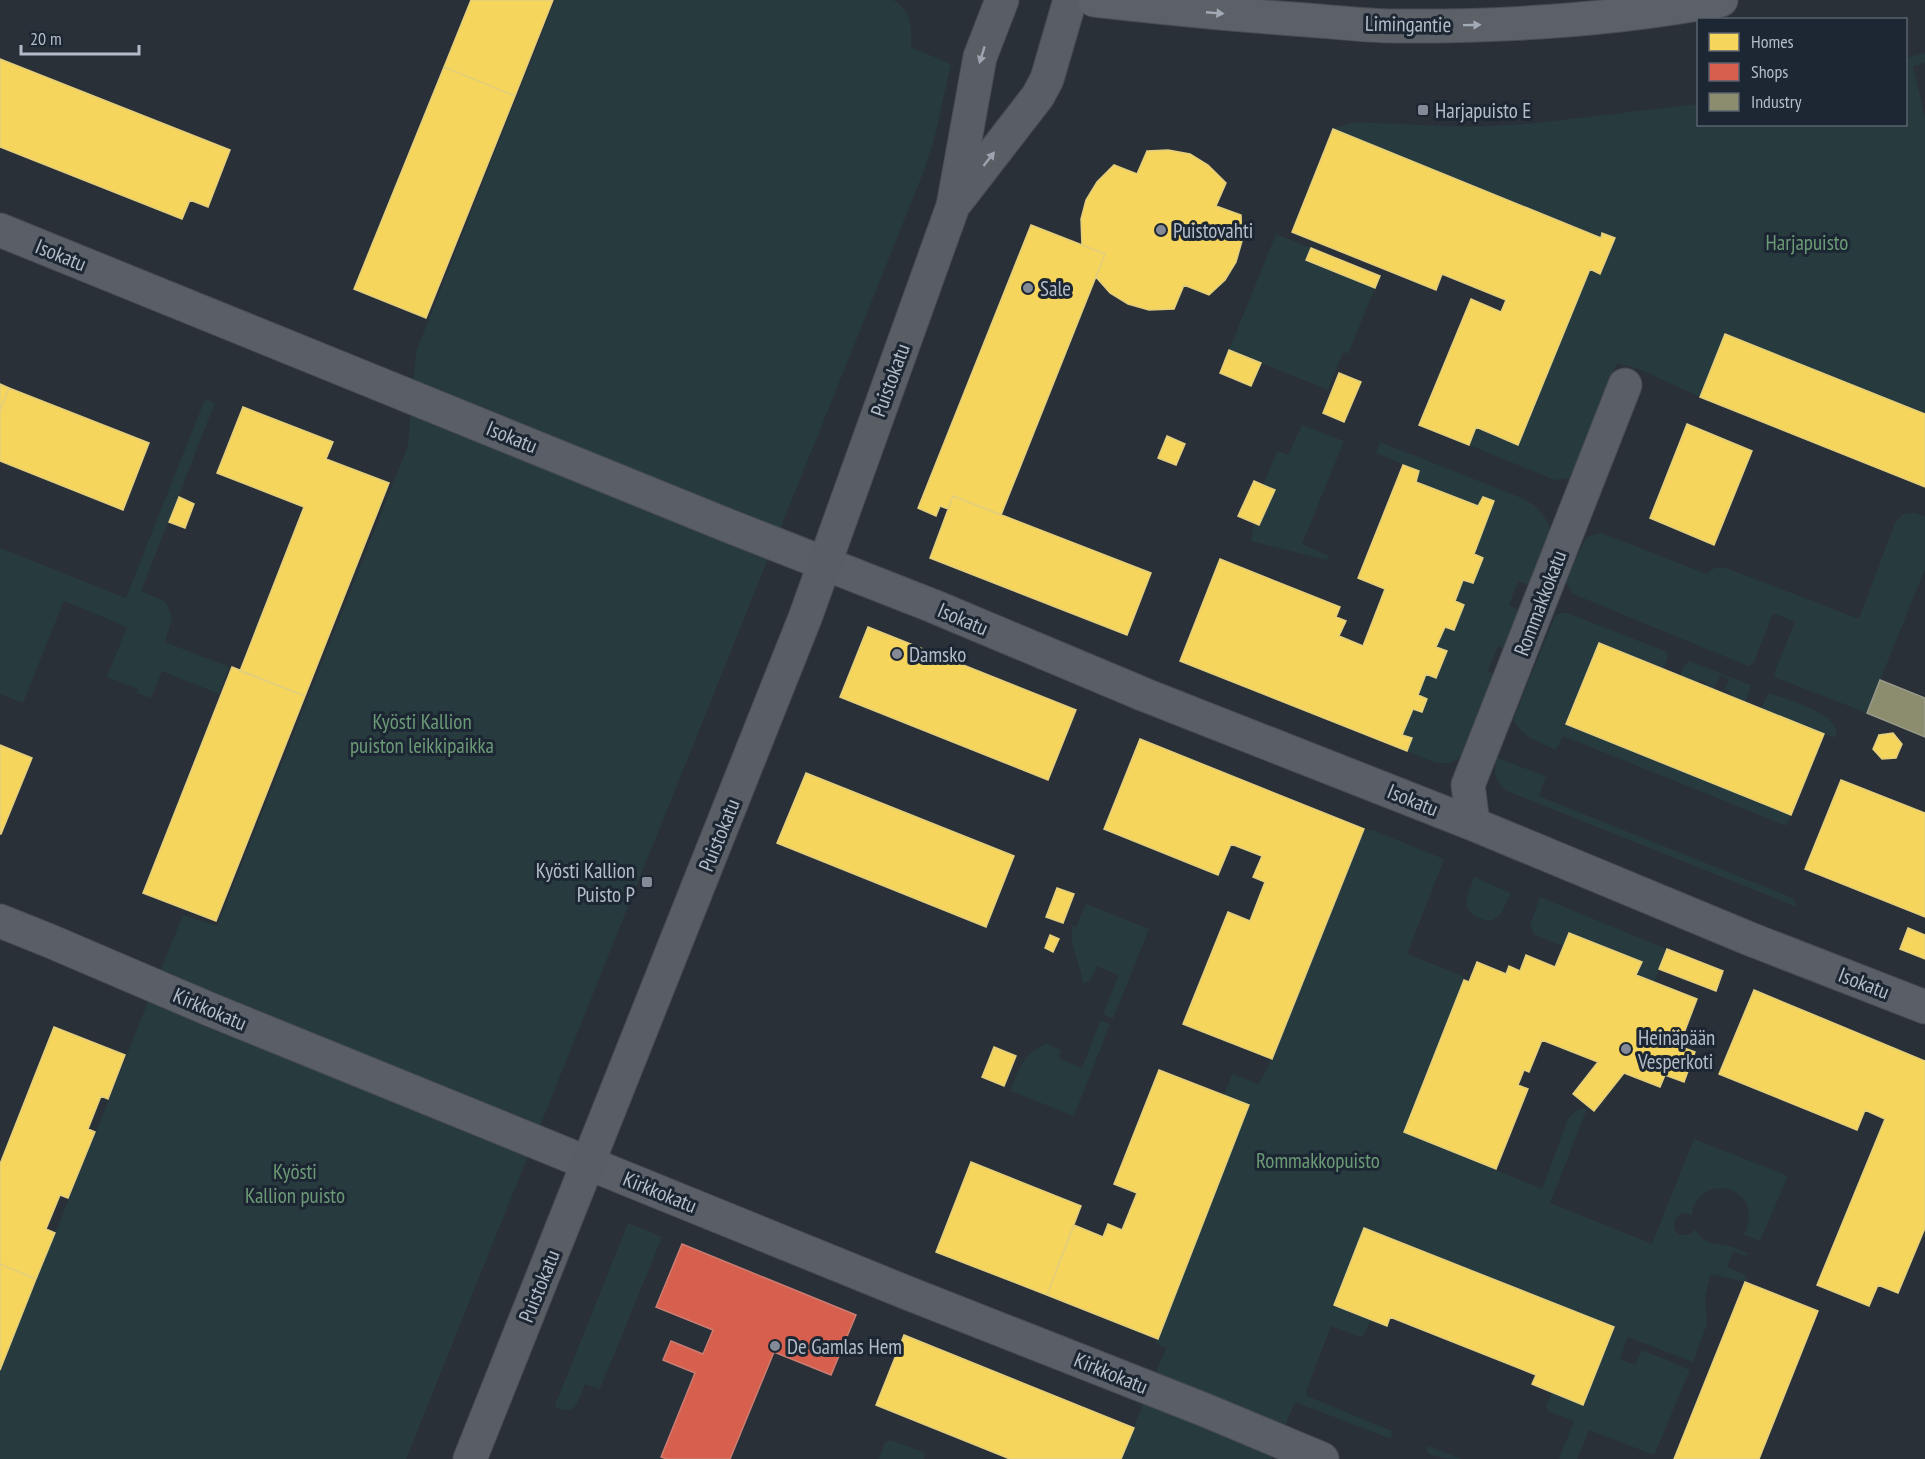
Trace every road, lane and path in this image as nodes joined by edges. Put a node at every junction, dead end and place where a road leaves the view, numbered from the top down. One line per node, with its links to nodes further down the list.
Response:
1 (1002, 0): 7 (main road, Puistokatu, one-way to 7)
2 (1070, 0): 7 (main road, Puistokatu, one-way to 2)
3 (1094, 0): 6 (main road, Limingantie, one-way to 6)
4 (1721, 0): 5 (main road, Limingantie)
5 (1624, 8): 6 (main road, Limingantie)
6 (1566, 11)
7 (953, 206): 10 (main road, Puistokatu)
8 (0, 230): 10 (street, Isokatu)
9 (1625, 385): 11 (street, Rommakkokatu)
10 (825, 563): 11 (street, Isokatu); 14 (main road, Puistokatu)
11 (1473, 824): 13 (street, Isokatu)
12 (0, 921): 14 (street, Kirkkokatu)
13 (1925, 1007)
14 (588, 1162): 15 (main road, Puistokatu); 16 (street, Kirkkokatu)
15 (470, 1459)
16 (1322, 1459)

